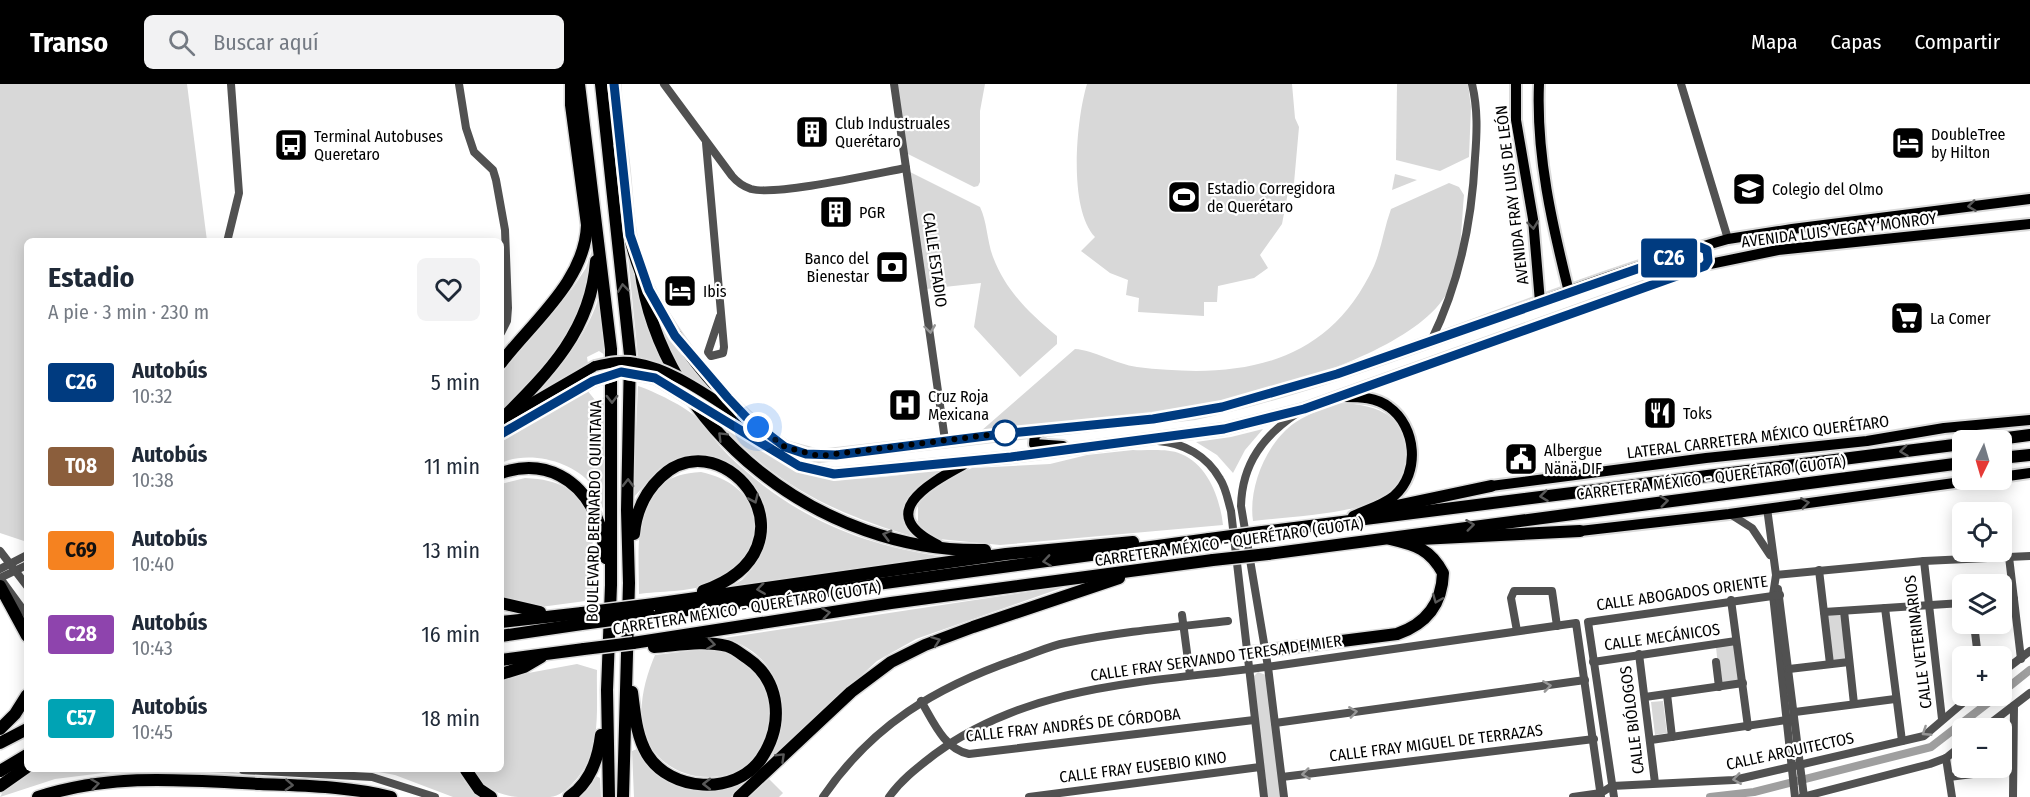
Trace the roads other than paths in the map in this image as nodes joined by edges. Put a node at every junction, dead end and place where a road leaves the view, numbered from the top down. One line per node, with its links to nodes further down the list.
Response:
1 (231, 84): 21 (street)
2 (459, 84): 30 (street)
3 (571, 84): 32 (highway)
4 (579, 84): 20 (highway, BOULEVARD BERNARDO QUINTANA)
5 (601, 84): 23 (highway, BOULEVARD BERNARDO QUINTANA)
6 (664, 84): 16 (street)
7 (894, 84): 17 (street, CALLE ESTADIO)
8 (1472, 84): 31 (street)
9 (1516, 84): 14 (main road, AVENIDA FRAY LUIS DE LEÓN)
10 (1539, 84): 15 (main road, AVENIDA FRAY LUIS DE LEÓN)
11 (1681, 84): 22 (street)
12 (615, 86): 13 (highway)
13 (617, 131): 23 (highway); 26 (highway)
14 (1519, 137): 15 (main road); 28 (main road, AVENIDA FRAY LUIS DE LEÓN, one-way to 28)
15 (1540, 137): 27 (main road, AVENIDA FRAY LUIS DE LEÓN)
16 (706, 143): 17 (street); 29 (street)
17 (906, 168): 43 (street, CALLE ESTADIO, one-way to 43)
18 (2030, 199): 22 (main road, AVENIDA LUIS VEGA Y MONROY, one-way to 22)
19 (2030, 224): 25 (main road, AVENIDA LUIS VEGA Y MONROY)
20 (598, 236): 35 (highway); 81 (highway, BOULEVARD BERNARDO QUINTANA, one-way to 81)
21 (228, 238)
22 (1728, 239): 24 (main road, AVENIDA LUIS VEGA Y MONROY)
23 (617, 245): 80 (highway, BOULEVARD BERNARDO QUINTANA, one-way to 23)
24 (1700, 247): 25 (main road); 27 (main road, AVENIDA LUIS VEGA Y MONROY)
25 (1705, 266): 33 (main road, AVENIDA LUIS VEGA Y MONROY)
26 (640, 267): 38 (highway); 63 (highway, one-way to 26)
27 (1569, 292): 28 (main road, AVENIDA LUIS VEGA Y MONROY)
28 (1540, 302): 31 (main road, AVENIDA LUIS VEGA Y MONROY)
29 (720, 316)
30 (504, 327)
31 (1431, 341): 39 (main road, AVENIDA LUIS VEGA Y MONROY)
32 (504, 359)
33 (1338, 396): 34 (main road, AVENIDA LUIS VEGA Y MONROY); 58 (main road)
34 (1304, 409): 44 (main road, AVENIDA LUIS VEGA Y MONROY); 108 (street)
35 (504, 418)
36 (504, 419): 38 (main road, AVENIDA LUIS VEGA Y MONROY, bridge)
37 (2030, 420): 55 (main road, LATERAL CARRETERA MÉXICO QUERÉTARO)
38 (758, 427): 43 (main road, AVENIDA LUIS VEGA Y MONROY)
39 (1056, 428): 43 (main road, AVENIDA LUIS VEGA Y MONROY); 46 (main road)
40 (504, 432): 49 (main road, AVENIDA LUIS VEGA Y MONROY, bridge)
41 (2030, 435): 42 (highway)
42 (2012, 437)
43 (945, 440)
44 (1145, 440): 46 (main road, AVENIDA LUIS VEGA Y MONROY); 109 (street)
45 (1952, 445): 59 (highway, CARRETERA MÉXICO - QUERÉTARO (CUOTA), one-way to 59)
46 (1093, 448): 49 (main road, AVENIDA LUIS VEGA Y MONROY)
47 (2030, 455): 48 (highway)
48 (2012, 457)
49 (969, 462): 63 (main road)
50 (1952, 464): 61 (highway, CARRETERA MÉXICO - QUERÉTARO (CUOTA), one-way to 50)
51 (504, 473): 81 (highway)
52 (2030, 473): 53 (main road)
53 (2012, 475)
54 (1952, 483): 56 (main road, one-way to 54)
55 (1491, 486): 58 (highway)
56 (1767, 508): 57 (main road); 72 (street)
57 (1729, 514): 60 (main road); 72 (street)
58 (1353, 516): 59 (highway)
59 (1303, 527): 62 (highway, CARRETERA MÉXICO - QUERÉTARO (CUOTA), bridge)
60 (1580, 531): 61 (highway)
61 (1388, 537): 75 (highway, CARRETERA MÉXICO - QUERÉTARO (CUOTA), bridge); 108 (highway, one-way to 108)
62 (1167, 544): 65 (highway, CARRETERA MÉXICO - QUERÉTARO (CUOTA)); 91 (highway, CARRETERA MÉXICO - QUERÉTARO (CUOTA), one-way to 91)
63 (939, 546): 65 (highway)
64 (0, 551): 79 (street, bridge)
65 (1006, 554): 86 (highway, CARRETERA MÉXICO - QUERÉTARO (CUOTA), one-way to 86)
66 (2030, 556): 68 (street)
67 (24, 557): 74 (street)
68 (2012, 557)
69 (1952, 560): 70 (street)
70 (1924, 561): 76 (street); 89 (street, CALLE VETERINARIOS)
71 (2010, 562): 84 (street)
72 (1774, 563): 77 (street)
73 (24, 566): 78 (street)
74 (0, 569)
75 (1143, 570): 106 (highway, CARRETERA MÉXICO - QUERÉTARO (CUOTA), one-way to 75); 177 (highway, one-way to 75)
76 (1819, 570): 77 (street); 94 (street)
77 (1776, 575): 83 (street)
78 (0, 578): 82 (street)
79 (24, 582)
80 (629, 583): 86 (highway, one-way to 86); 117 (highway, BOULEVARD BERNARDO QUINTANA)
81 (611, 585): 128 (highway, BOULEVARD BERNARDO QUINTANA)
82 (6, 592): 93 (street); 102 (highway)
83 (1777, 595): 85 (street, CALLE ABOGADOS ORIENTE); 122 (street); 138 (street)
84 (2014, 599): 112 (street)
85 (1731, 600): 105 (street); 114 (street, CALLE ABOGADOS ORIENTE)
86 (675, 601): 91 (highway, CARRETERA MÉXICO - QUERÉTARO (CUOTA))
87 (504, 604): 95 (highway)
88 (1952, 604): 89 (street)
89 (1929, 605): 90 (street); 140 (street, CALLE VETERINARIOS)
90 (1885, 608): 92 (street); 132 (street)
91 (652, 609): 97 (highway, CARRETERA MÉXICO - QUERÉTARO (CUOTA), bridge)
92 (1844, 611): 94 (street); 116 (street)
93 (24, 612)
94 (1824, 612): 118 (street)
95 (556, 615): 97 (highway, CARRETERA MÉXICO - QUERÉTARO (CUOTA)); 98 (highway, CARRETERA MÉXICO - QUERÉTARO (CUOTA))
96 (1182, 615): 100 (street)
97 (582, 619): 104 (highway, CARRETERA MÉXICO - QUERÉTARO (CUOTA))
98 (504, 621)
99 (1228, 621): 100 (street)
100 (1184, 626): 124 (street); 134 (street)
101 (1557, 626): 103 (street, CALLE FRAY SERVANDO TERESA DE MIER); 103 (street); 125 (street, CALLE FRAY SERVANDO TERESA DE MIER)
102 (24, 630)
103 (1517, 631): 120 (street, CALLE FRAY SERVANDO TERESA DE MIER)
104 (504, 635)
105 (1736, 641): 111 (street, CALLE MECÁNICOS); 126 (street)
106 (633, 643): 110 (highway, CARRETERA MÉXICO - QUERÉTARO (CUOTA), bridge); 117 (highway, one-way to 117)
107 (2030, 651): 112 (street)
108 (1265, 652): 109 (highway); 120 (street)
109 (1247, 653): 121 (street)
110 (546, 654): 113 (highway, CARRETERA MÉXICO - QUERÉTARO (CUOTA)); 123 (highway)
111 (1639, 654): 114 (street, CALLE MECÁNICOS); 131 (street, CALLE BIÓLOGOS)
112 (2021, 659): 119 (street)
113 (504, 660)
114 (1593, 662): 167 (street)
115 (1716, 662): 127 (street)
116 (1849, 662): 118 (street); 135 (street)
117 (627, 663): 176 (highway, BOULEVARD BERNARDO QUINTANA)
118 (1830, 664): 122 (street)
119 (2012, 665)
120 (1268, 667): 121 (street, CALLE FRAY SERVANDO TERESA DE MIER); 143 (street)
121 (1249, 669): 124 (street, CALLE FRAY SERVANDO TERESA DE MIER); 141 (street)
122 (1789, 669): 138 (street)
123 (504, 673)
124 (1190, 675): 151 (street, CALLE FRAY SERVANDO TERESA DE MIER)
125 (1585, 680): 143 (street, one-way to 125); 148 (street)
126 (1743, 683): 127 (street); 144 (street)
127 (1719, 687): 130 (street)
128 (606, 690): 174 (highway); 175 (highway, BOULEVARD BERNARDO QUINTANA)
129 (2030, 693): 137 (street)
130 (1667, 694): 131 (street); 147 (street)
131 (1645, 697): 149 (street, CALLE BIÓLOGOS)
132 (1894, 699): 135 (street); 150 (street)
133 (24, 700): 146 (highway)
134 (921, 701): 151 (street, CALLE FRAY ANDRÉS DE CÓRDOBA); 178 (street)
135 (1854, 705): 138 (street)
136 (1958, 706): 140 (street, CALLE ARQUITECTOS)
137 (2014, 706): 139 (street); 157 (street)
138 (1793, 717): 144 (street); 158 (street)
139 (1998, 718)
140 (1942, 719): 150 (street, CALLE ARQUITECTOS, one-way to 150)
141 (1254, 720): 151 (street, CALLE FRAY ANDRÉS DE CÓRDOBA); 155 (street)
142 (24, 723): 146 (highway)
143 (1275, 723): 162 (street)
144 (1748, 726): 147 (street)
145 (24, 730): 146 (highway)
146 (3, 736)
147 (1672, 737): 149 (street)
148 (1594, 738): 162 (street, CALLE FRAY MIGUEL DE TERRAZAS, one-way to 162); 168 (street)
149 (1651, 740): 165 (street, CALLE BIÓLOGOS)
150 (1902, 741): 158 (street, CALLE ARQUITECTOS)
151 (948, 744): 179 (street, CALLE FRAY SERVANDO TERESA DE MIER)
152 (1952, 753): 154 (street)
153 (24, 757): 159 (highway)
154 (1946, 758): 163 (street); 169 (street)
155 (1260, 767): 180 (street, CALLE FRAY EUSEBIO KINO); 181 (street)
156 (24, 769): 166 (highway)
157 (2012, 769): 186 (street)
158 (1796, 770): 165 (street, CALLE ARQUITECTOS, one-way to 165); 169 (street)
159 (0, 771)
160 (280, 772): 172 (street)
161 (467, 772): 173 (highway)
162 (1282, 777): 182 (street)
163 (1949, 777): 164 (street); 185 (street)
164 (1952, 777)
165 (1655, 783): 167 (street, CALLE ARQUITECTOS)
166 (0, 786)
167 (1612, 786): 168 (street, CALLE ARQUITECTOS); 184 (street)
168 (1601, 795): 183 (street)
169 (1800, 795)
170 (38, 797): 171 (highway, one-way to 171)
171 (391, 797)
172 (435, 797)
173 (491, 797)
174 (569, 797)
175 (609, 797)
176 (623, 797)
177 (739, 797)
178 (823, 797)
179 (889, 797)
180 (1029, 797)
181 (1264, 797)
182 (1284, 797)
183 (1573, 797)
184 (1614, 797)
185 (1952, 797)
186 (2013, 797)

